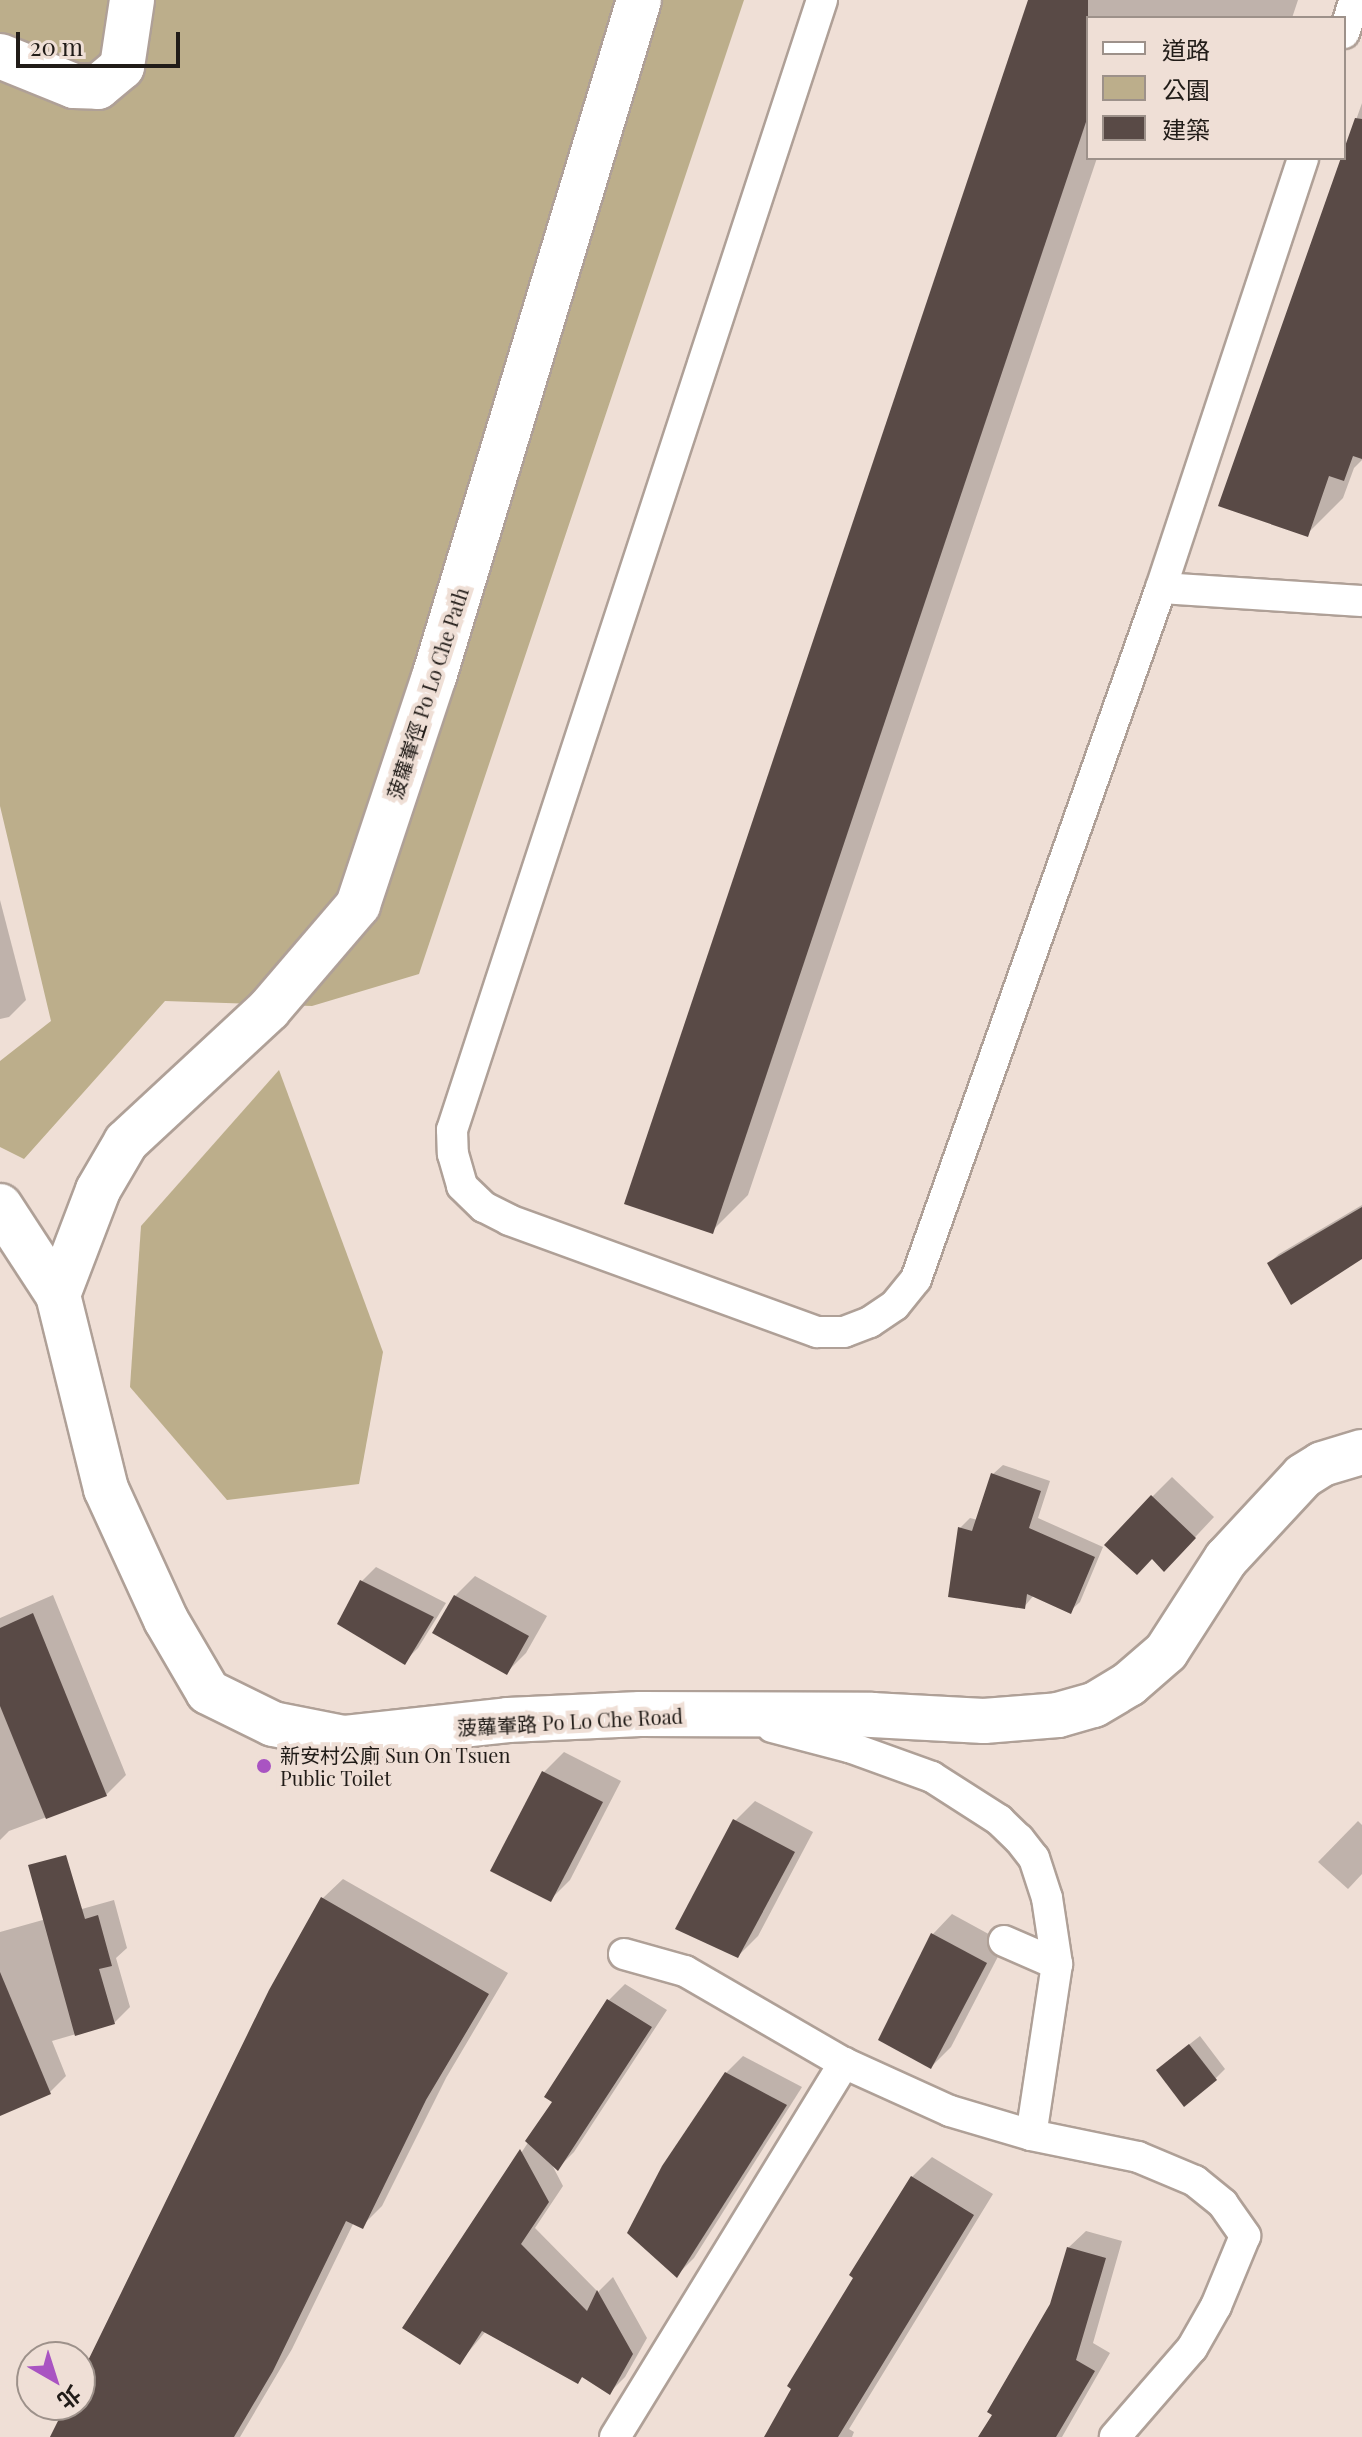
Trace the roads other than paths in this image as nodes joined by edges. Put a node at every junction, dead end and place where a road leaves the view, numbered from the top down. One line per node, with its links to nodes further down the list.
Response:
1 (132, 0): 6 (street)
2 (639, 0): 11 (street, 菠蘿輋徑 Po Lo Che Path)
3 (822, 0): 8 (lane)
4 (1355, 0): 5 (lane)
5 (1346, 27)
6 (0, 56)
7 (1302, 160): 8 (lane)
8 (1161, 588): 9 (lane)
9 (1362, 601)
10 (0, 1206): 11 (street, 菠蘿輋路 Po Lo Che Road)
11 (58, 1295): 13 (street, 菠蘿輋路 Po Lo Che Road)
12 (1362, 1452): 13 (street, 菠蘿輋路 Po Lo Che Road)
13 (732, 1716): 16 (lane)
14 (1004, 1941): 16 (lane)
15 (624, 1954): 17 (lane)
16 (1057, 1964): 18 (lane)
17 (844, 2063): 18 (lane); 19 (lane)
18 (1031, 2135): 20 (lane)
19 (615, 2437)
20 (1115, 2437)

